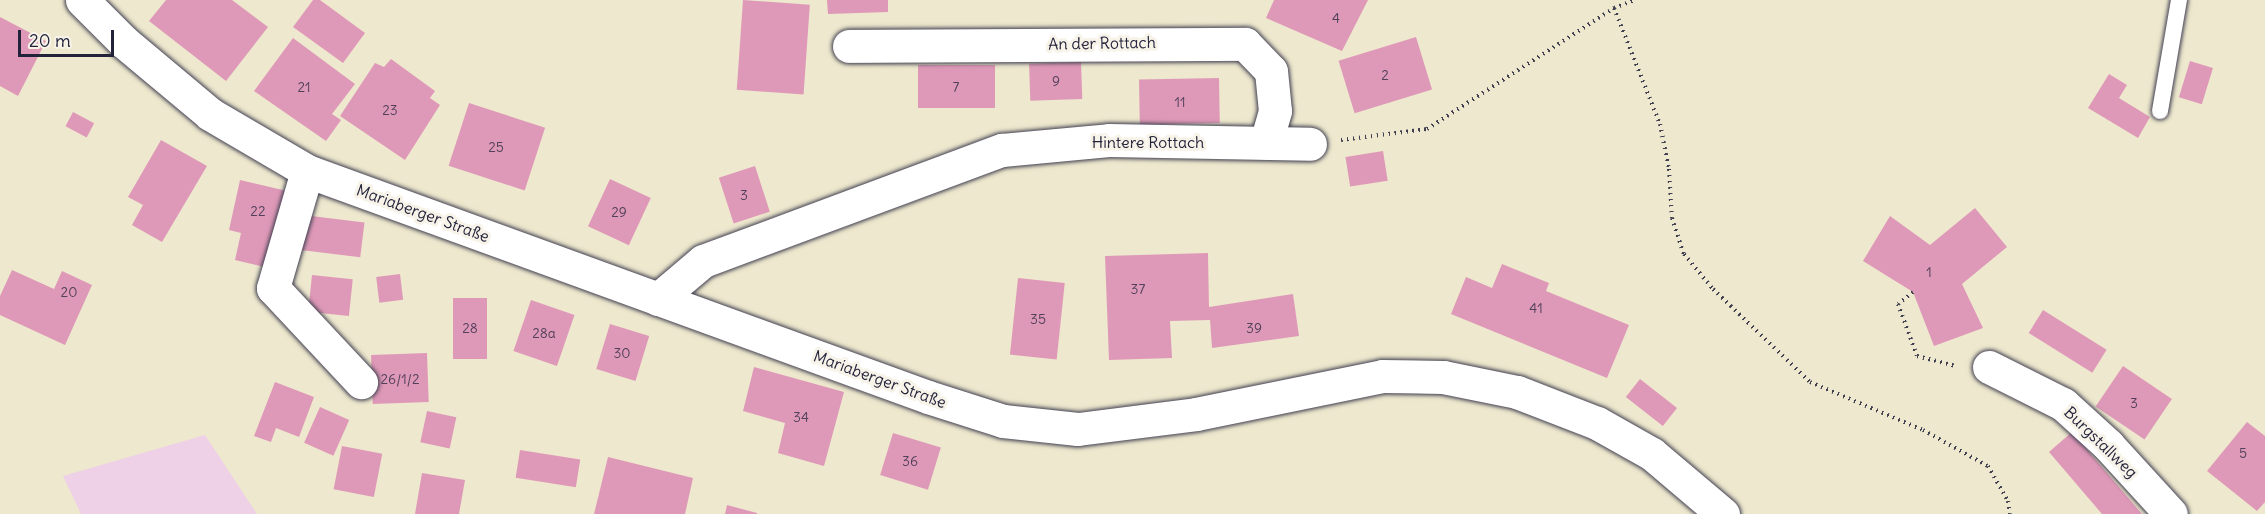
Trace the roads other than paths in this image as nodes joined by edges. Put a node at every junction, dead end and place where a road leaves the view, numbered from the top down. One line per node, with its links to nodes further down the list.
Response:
1 (82, 0): 7 (street, Mariaberger Straße)
2 (2179, 0): 4 (lane)
3 (849, 45): 5 (street, An der Rottach)
4 (2160, 111)
5 (1266, 143): 6 (street, Hintere Rottach); 8 (street, Hintere Rottach)
6 (1310, 144)
7 (307, 171): 8 (street, Mariaberger Straße); 10 (street)
8 (658, 299): 11 (street, Mariaberger Straße)
9 (1975, 367): 12 (street, Burgstallweg)
10 (361, 382)
11 (1723, 514)
12 (2171, 514)

